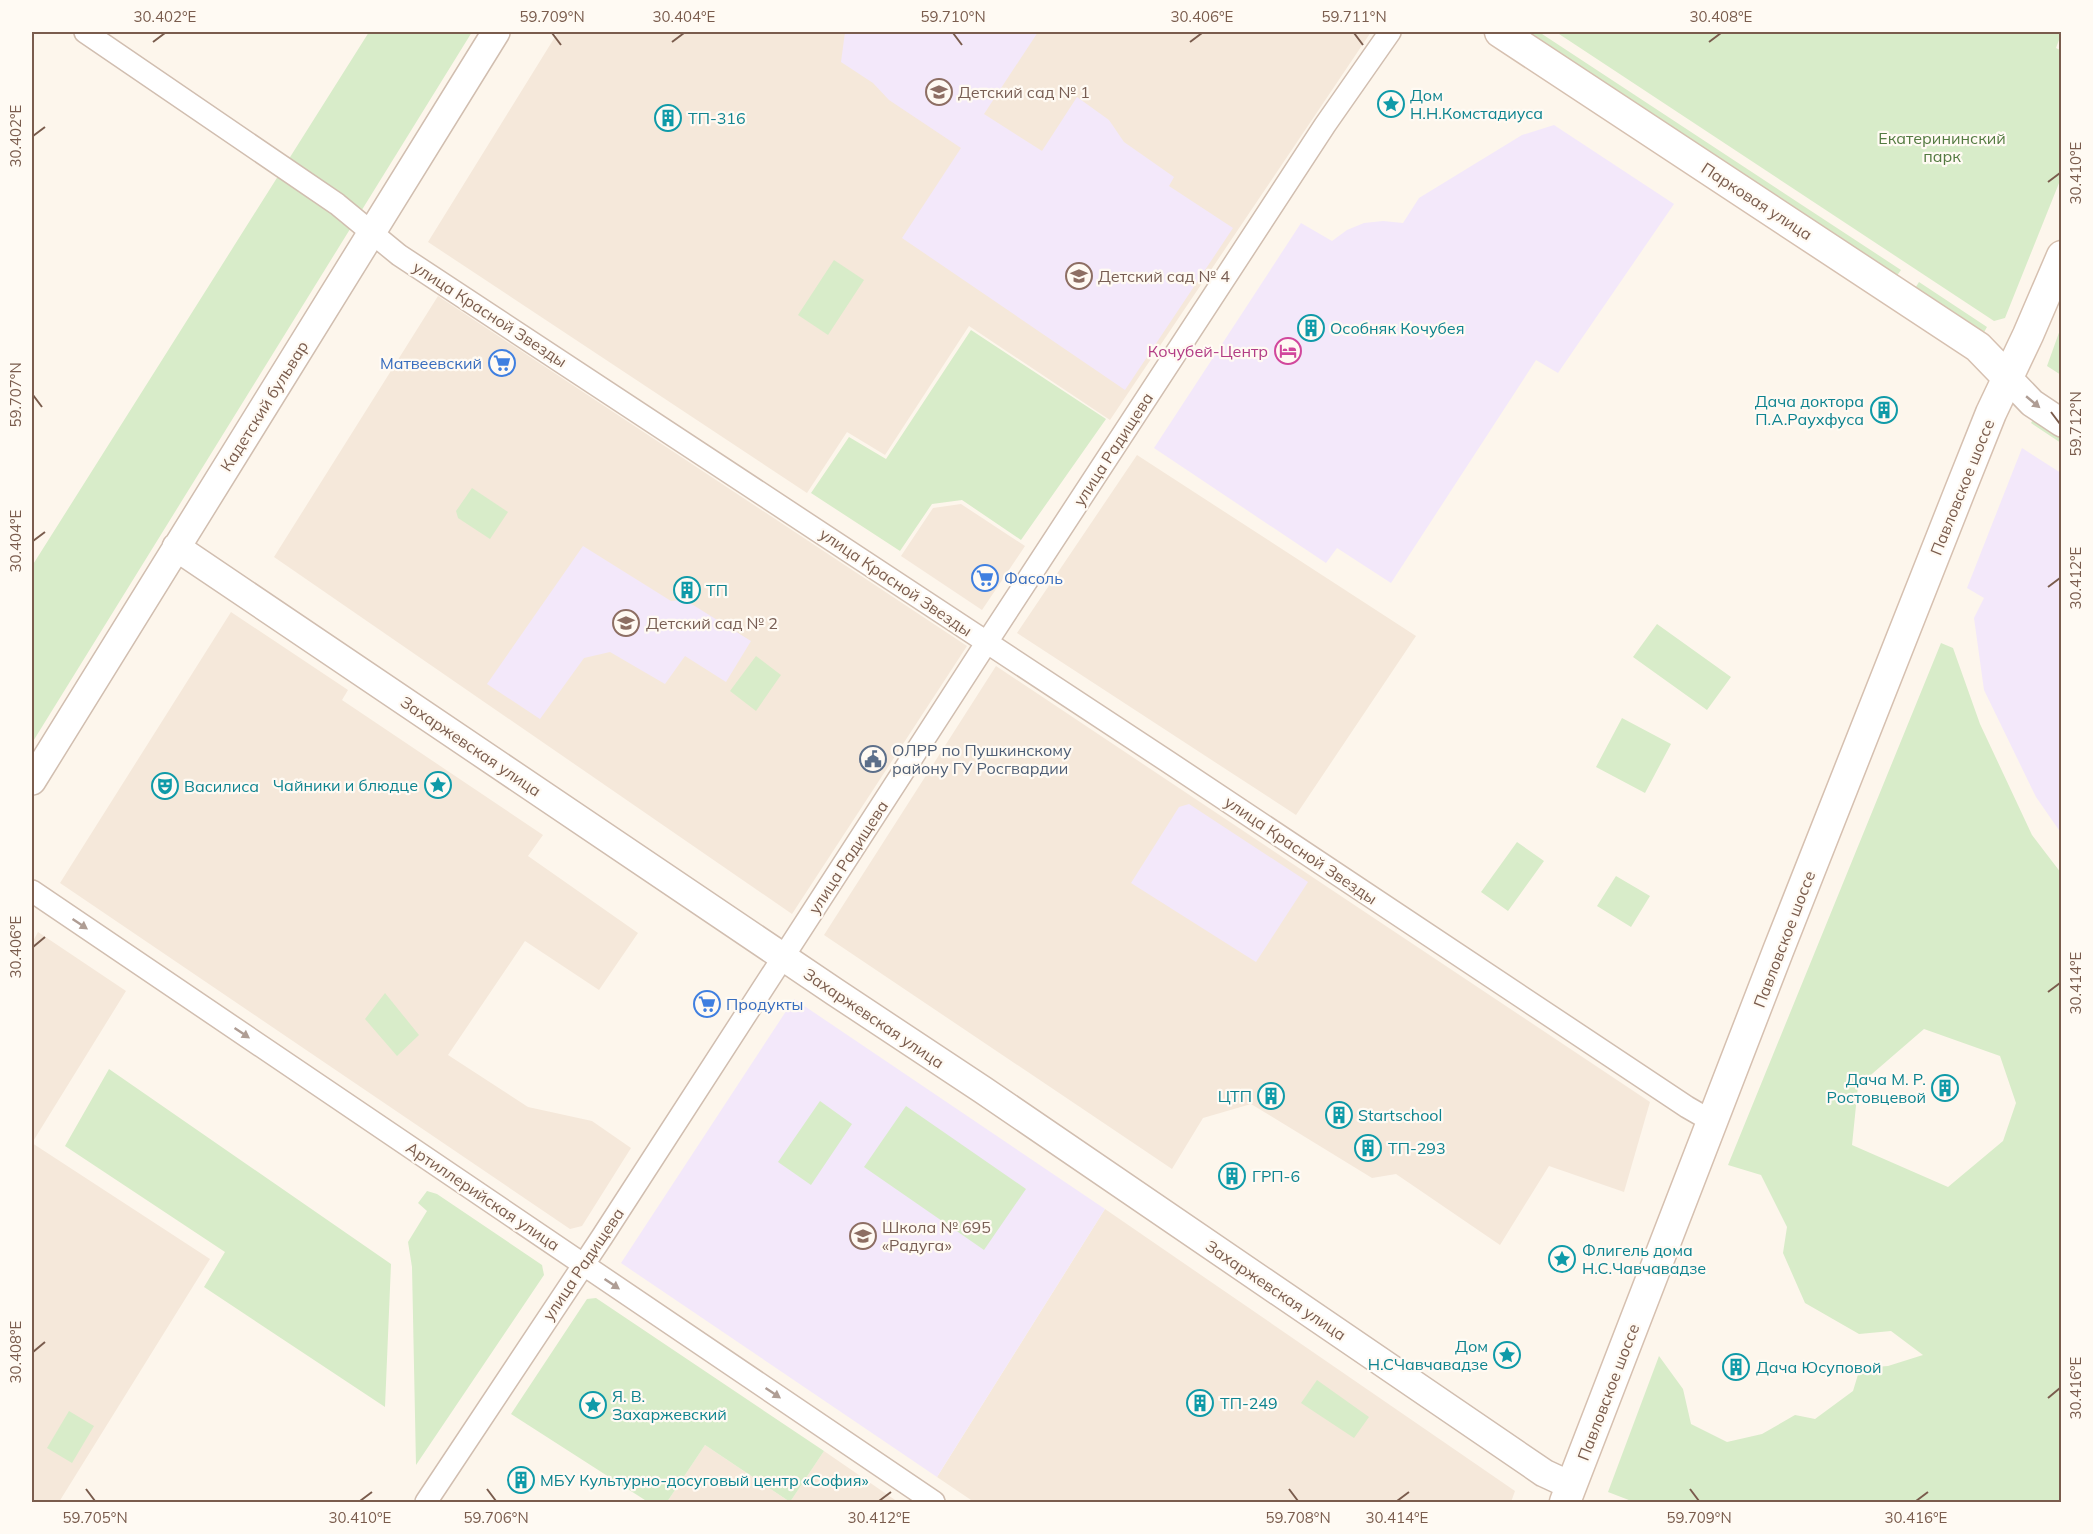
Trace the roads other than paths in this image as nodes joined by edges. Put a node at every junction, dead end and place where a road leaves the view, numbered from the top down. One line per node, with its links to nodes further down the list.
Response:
1 (85, 32): 5 (street, улица Красной Звезды)
2 (496, 32): 5 (street, Кадетский бульвар)
3 (1390, 32): 10 (street, улица Радищева)
4 (1500, 32): 7 (main road, Парковая улица)
5 (371, 232): 9 (street, Кадетский бульвар); 10 (street, улица Красной Звезды)
6 (2061, 256): 7 (main road, Павловское шоссе)
7 (2008, 378): 8 (street, one-way to 8); 14 (main road, Павловское шоссе)
8 (2061, 423)
9 (176, 547): 11 (street, Кадетский бульвар); 13 (street, Захаржевская улица)
10 (987, 642): 13 (street, улица Радищева); 14 (street, улица Красной Звезды)
11 (32, 781)
12 (32, 891): 15 (street, Артиллерийская улица, one-way to 15)
13 (783, 957): 15 (street, улица Радищева); 16 (street, Захаржевская улица)
14 (1713, 1122): 16 (main road, Павловское шоссе)
15 (583, 1264): 17 (street, улица Радищева); 18 (street, Артиллерийская улица, one-way to 18)
16 (1569, 1494)
17 (426, 1503)
18 (934, 1503)

